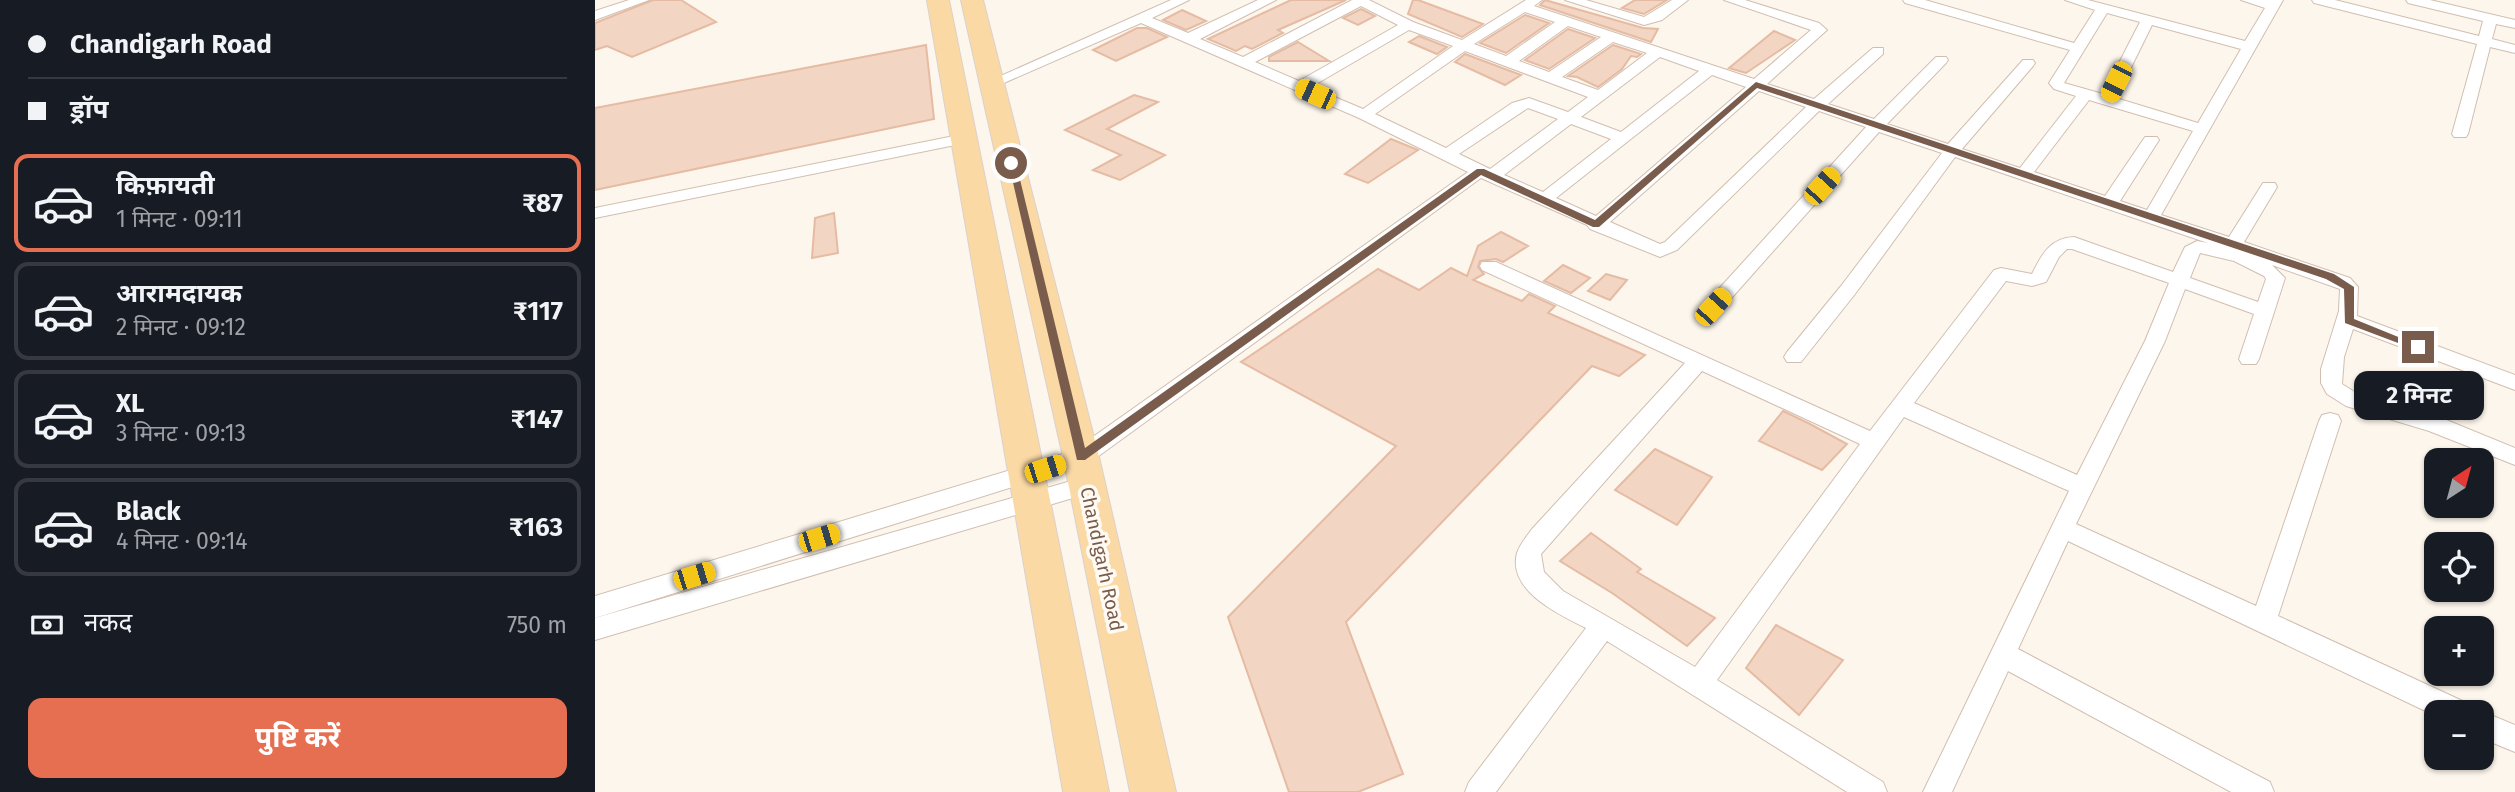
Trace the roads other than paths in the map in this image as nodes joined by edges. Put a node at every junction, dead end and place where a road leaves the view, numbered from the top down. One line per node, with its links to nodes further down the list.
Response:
1 (642, 0): 19 (street)
2 (938, 0): 54 (main road)
3 (972, 0): 41 (main road, Chandigarh Road)
4 (1182, 0): 20 (street)
5 (1269, 0): 27 (street)
6 (1360, 0): 25 (street); 37 (street)
7 (1573, 0): 8 (street)
8 (1681, 0)
9 (1731, 0): 42 (street)
10 (1910, 0): 31 (street)
11 (2072, 0): 18 (street)
12 (2248, 0): 15 (street)
13 (2319, 0): 28 (street)
14 (2413, 0): 17 (street)
15 (2274, 3): 29 (street)
16 (1530, 4): 23 (street); 30 (street)
17 (2464, 6): 21 (street)
18 (2103, 8): 22 (street); 31 (street)
19 (598, 12)
20 (1141, 18): 27 (street); 41 (street)
21 (2491, 18): 24 (street); 28 (street)
22 (2148, 20): 29 (street); 46 (street)
23 (1566, 21): 26 (street); 36 (street)
24 (2515, 24)
25 (1408, 25): 30 (street); 43 (street)
26 (1612, 36): 34 (street); 40 (street)
27 (1188, 39): 37 (street)
28 (2485, 42): 32 (street); 52 (street)
29 (2248, 46): 51 (street)
30 (1465, 47): 36 (street); 48 (street)
31 (2078, 47): 44 (street)
32 (2515, 49)
33 (1878, 51): 47 (street)
34 (1658, 52): 39 (street); 45 (street)
35 (1941, 60): 50 (street)
36 (1508, 62): 40 (street)
37 (1242, 63): 43 (street)
38 (2028, 63): 56 (street)
39 (1710, 69): 42 (street); 53 (street)
40 (1552, 77): 45 (street)
41 (992, 83): 80 (main road, Chandigarh Road)
42 (1756, 85): 47 (street); 65 (street)
43 (1300, 87): 48 (street)
44 (2085, 95): 46 (street); 59 (street)
45 (1599, 96): 49 (street)
46 (2107, 101): 51 (street)
47 (1816, 106): 50 (street); 65 (street)
48 (1364, 115): 57 (street)
49 (1571, 118): 53 (street); 57 (street); 58 (street)
50 (1876, 126): 56 (street); 69 (street)
51 (2202, 129): 64 (street)
52 (2460, 134)
53 (1623, 138): 61 (street)
54 (964, 139): 63 (street); 81 (main road)
55 (2151, 140): 62 (street)
56 (1952, 150): 59 (street); 72 (street)
57 (1447, 155): 58 (street)
58 (1486, 174): 61 (street); 80 (street)
59 (2023, 175): 62 (street)
60 (2269, 187): 66 (street)
61 (1545, 199): 65 (street)
62 (2109, 204): 64 (street)
63 (595, 213)
64 (2151, 218): 66 (street)
65 (1596, 225)
66 (2233, 245): 71 (street)
67 (1489, 266): 74 (street)
68 (2179, 281): 70 (street); 70 (street); 76 (street); 82 (street)
69 (1713, 307)
70 (2265, 311): 73 (street)
71 (2349, 320): 75 (street); 79 (street)
72 (1794, 357)
73 (2249, 359)
74 (1699, 360): 78 (street); 86 (street)
75 (2515, 383)
76 (1900, 407): 78 (street); 82 (street)
77 (2330, 421): 85 (street)
78 (1875, 442): 89 (street)
79 (2515, 457)
80 (1083, 471): 81 (street); 94 (main road, Chandigarh Road)
81 (1029, 487): 84 (street); 87 (street); 93 (main road)
82 (2082, 487): 83 (street)
83 (2063, 528): 85 (street); 88 (street)
84 (595, 607)
85 (2263, 623): 90 (street)
86 (1604, 625): 89 (street); 95 (street)
87 (595, 629)
88 (2002, 654): 97 (street); 98 (street)
89 (1698, 685): 96 (street)
90 (2431, 700)
91 (2494, 730): 92 (street)
92 (2515, 739)
93 (1086, 792)
94 (1153, 792)
95 (1479, 792)
96 (1873, 792)
97 (1937, 792)
98 (2260, 792)

